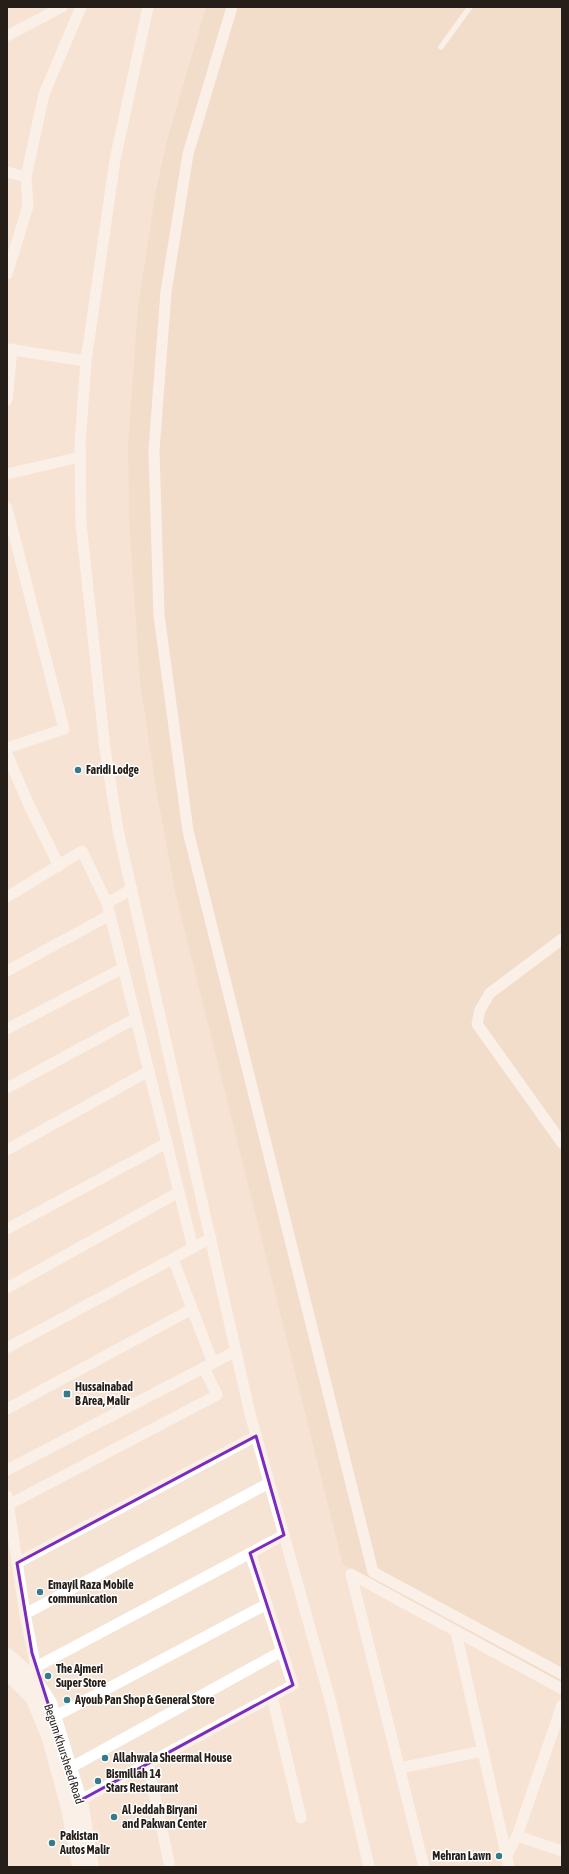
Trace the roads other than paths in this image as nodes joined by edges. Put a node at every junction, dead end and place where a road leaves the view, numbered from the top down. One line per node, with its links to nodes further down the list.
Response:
1 (62, 7): 6 (street)
2 (81, 7): 9 (street)
3 (148, 7): 13 (street)
4 (232, 7): 60 (street)
5 (470, 7): 7 (lane)
6 (7, 36)
7 (441, 47)
8 (7, 172): 9 (street)
9 (26, 176): 10 (street)
10 (10, 255): 11 (street)
11 (7, 274)
12 (10, 349): 13 (street); 14 (street)
13 (86, 361): 15 (street)
14 (7, 394)
15 (80, 457): 16 (street); 21 (street)
16 (7, 474)
17 (7, 508): 18 (street)
18 (7, 748)
19 (7, 754): 20 (street)
20 (60, 866): 22 (street); 23 (street)
21 (132, 889): 23 (street); 37 (street)
22 (7, 897)
23 (107, 903): 24 (street)
24 (110, 916): 26 (street); 27 (street)
25 (562, 939): 33 (street)
26 (123, 968): 28 (street); 29 (street)
27 (7, 971)
28 (136, 1018): 30 (street); 31 (street)
29 (7, 1029)
30 (149, 1071): 32 (street); 34 (street)
31 (7, 1088)
32 (167, 1143): 35 (street); 36 (street)
33 (562, 1143)
34 (7, 1150)
35 (179, 1192): 38 (street); 40 (street)
36 (7, 1229)
37 (211, 1238): 38 (street); 43 (street)
38 (193, 1248): 39 (street)
39 (173, 1259): 41 (street); 42 (street)
40 (7, 1288)
41 (192, 1309): 44 (street); 45 (street)
42 (7, 1348)
43 (236, 1351): 44 (street); 46 (street)
44 (209, 1365): 47 (street); 49 (street)
45 (7, 1409)
46 (256, 1436): 48 (street); 52 (street)
47 (7, 1470)
48 (269, 1482): 50 (street); 54 (street)
49 (8, 1501): 52 (street)
50 (284, 1535): 51 (street); 78 (street)
51 (250, 1553): 53 (street); 58 (street)
52 (17, 1563): 54 (street)
53 (267, 1604): 56 (street); 65 (street)
54 (26, 1614): 58 (street)
55 (456, 1632): 61 (street); 66 (street); 68 (street)
56 (282, 1651): 63 (street); 69 (street)
57 (7, 1656): 62 (main road, Begum Khursheed Road)
58 (36, 1667): 62 (street)
59 (7, 1671): 69 (main road, Begum Khursheed Road)
60 (562, 1674)
61 (562, 1689)
62 (41, 1690): 65 (main road, Begum Khursheed Road)
63 (272, 1696): 67 (street); 71 (street)
64 (562, 1705): 72 (street)
65 (54, 1717): 69 (main road, Begum Khursheed Road)
66 (483, 1751): 68 (street); 74 (street)
67 (148, 1764): 70 (street); 77 (street)
68 (400, 1768): 79 (street)
69 (69, 1779): 70 (main road, Begum Khursheed Road); 75 (main road, Begum Khursheed Road)
70 (79, 1801): 76 (main road, Begum Khursheed Road)
71 (301, 1818)
72 (516, 1836): 73 (street); 74 (street)
73 (562, 1851)
74 (507, 1862)
75 (80, 1867)
76 (91, 1867)
77 (170, 1867)
78 (368, 1867)
79 (424, 1867)

